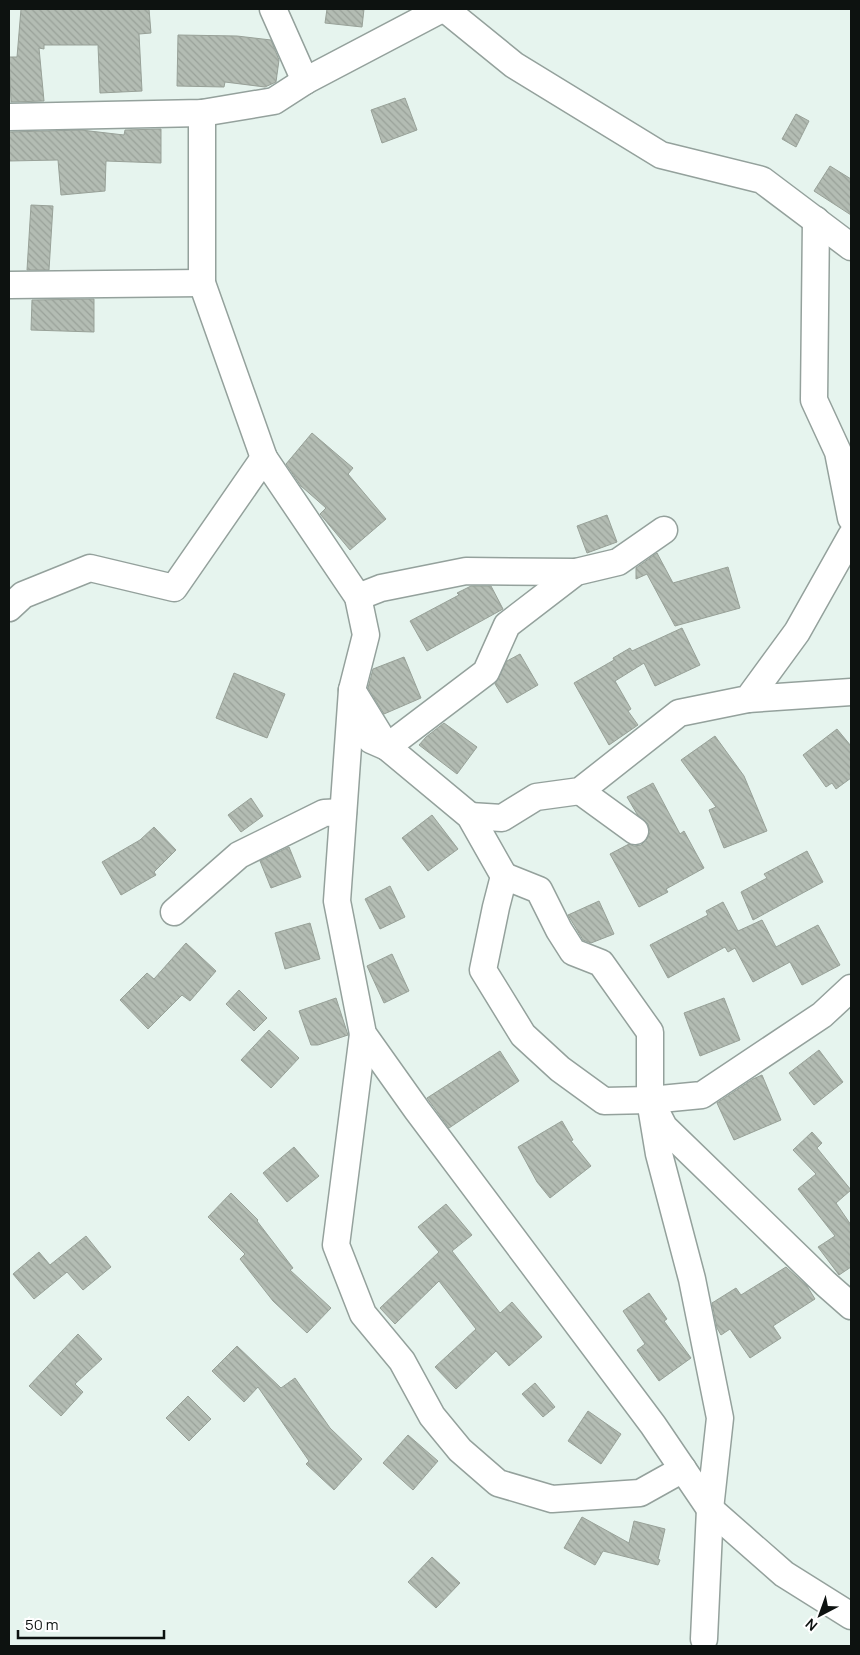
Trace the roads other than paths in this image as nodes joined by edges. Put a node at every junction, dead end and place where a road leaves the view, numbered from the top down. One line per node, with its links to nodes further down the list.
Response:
1 (273, 9): 3 (street)
2 (443, 9): 3 (street); 6 (street)
3 (305, 81): 4 (street)
4 (202, 114): 5 (street); 8 (street)
5 (9, 117)
6 (816, 220): 7 (street); 11 (street)
7 (851, 247)
8 (202, 283): 9 (street); 10 (street)
9 (9, 285)
10 (264, 458): 15 (street); 16 (street)
11 (851, 518)
12 (664, 530): 14 (street)
13 (851, 536): 19 (street)
14 (576, 572): 15 (street); 21 (street)
15 (358, 597): 17 (street)
16 (9, 608)
17 (352, 690): 20 (street); 21 (street)
18 (851, 692): 19 (street)
19 (748, 699): 22 (street)
20 (349, 729): 21 (street); 23 (street)
21 (387, 747): 24 (street)
22 (580, 791): 24 (street); 25 (street)
23 (343, 812): 27 (street); 31 (street)
24 (470, 816): 26 (street)
25 (635, 831)
26 (504, 876): 32 (street); 32 (street)
27 (174, 912)
28 (851, 988): 30 (street)
29 (851, 1008): 30 (street)
30 (822, 1015): 32 (street)
31 (363, 1034): 34 (street); 34 (street)
32 (650, 1100): 33 (street); 35 (street)
33 (851, 1306)
34 (683, 1469): 35 (street)
35 (710, 1509): 36 (street); 37 (street)
36 (851, 1616)
37 (704, 1639)

